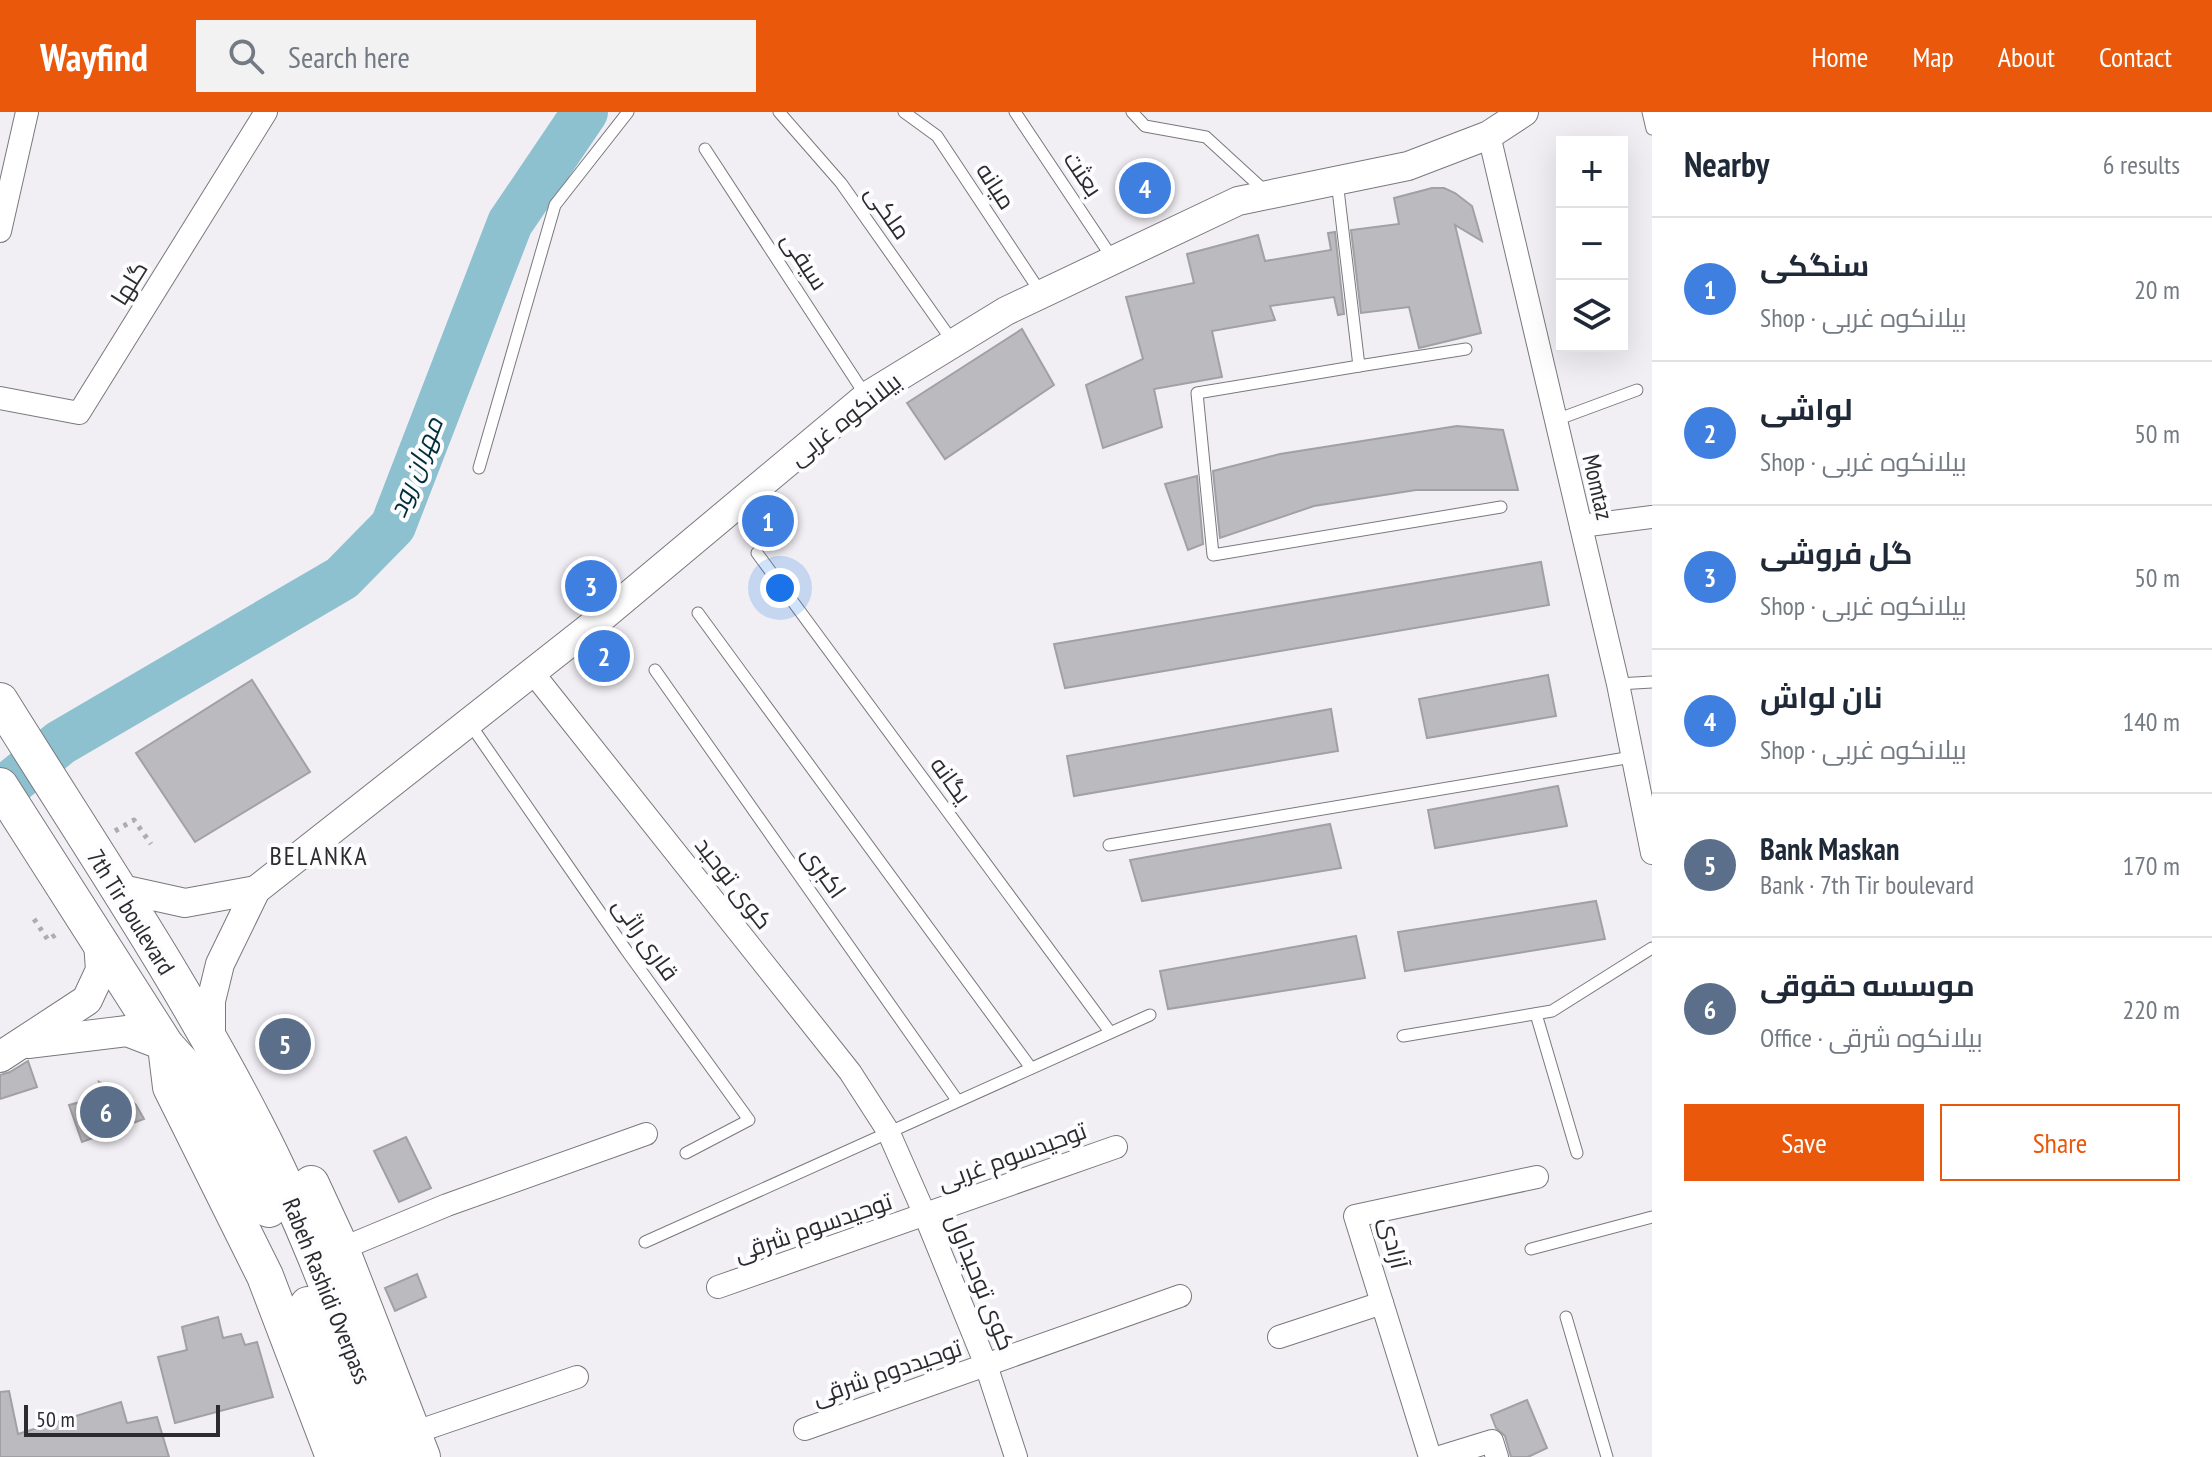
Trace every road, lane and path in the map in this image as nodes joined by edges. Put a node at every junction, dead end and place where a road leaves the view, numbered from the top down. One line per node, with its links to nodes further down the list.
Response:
1 (27, 112): 13 (street)
2 (266, 112): 24 (street, گلها)
3 (628, 112): 26 (lane)
4 (779, 112): 19 (lane, ملکی)
5 (904, 112): 18 (lane, میانه)
6 (1015, 112): 17 (lane, بعثت)
7 (1132, 112): 15 (lane)
8 (1524, 112): 11 (street, بیلانکوه غربی)
9 (1648, 112): 10 (lane)
10 (1652, 129)
11 (1489, 135): 14 (street, بیلانکوه غربی); 25 (street, Momtaz)
12 (705, 149): 23 (lane, سیفی)
13 (8, 162): 16 (street)
14 (1336, 181): 15 (street, بیلانکوه غربی); 21 (lane)
15 (1269, 195): 17 (street, بیلانکوه غربی)
16 (0, 231)
17 (1114, 260): 18 (street, بیلانکوه غربی)
18 (1042, 294): 19 (street, بیلانکوه غربی)
19 (954, 343): 23 (street, بیلانکوه غربی)
20 (1466, 349): 21 (lane)
21 (1359, 366): 27 (lane)
22 (1637, 390): 25 (lane)
23 (867, 396): 33 (street, بیلانکوه غربی)
24 (0, 398)
25 (1556, 420): 29 (street, Momtaz)
26 (479, 468)
27 (1501, 507)
28 (1652, 517): 29 (street)
29 (1581, 526): 35 (street, Momtaz)
30 (757, 553): 52 (lane, یگانه)
31 (698, 613): 57 (lane)
32 (655, 670): 58 (lane, اکبری)
33 (533, 673): 37 (street, بیلانکوه غربی); 59 (street, کوی توحید)
34 (1652, 682): 35 (lane)
35 (1618, 684): 38 (street, Momtaz)
36 (3, 706): 44 (highway, 7th Tir boulevard)
37 (470, 723): 45 (street, بیلانکوه غربی); 63 (lane, قاری راثی)
38 (1632, 757): 42 (lane); 43 (street, Momtaz)
39 (0, 786): 48 (highway, 7th Tir boulevard)
40 (134, 820): 41 (path)
41 (151, 844)
42 (1109, 845)
43 (1652, 853)
44 (117, 888): 45 (street, بیلانکوه غربی); 56 (highway, 7th Tir boulevard)
45 (256, 890): 56 (street, بیلانکوه غربی)
46 (34, 919): 47 (path)
47 (48, 940)
48 (99, 942): 54 (highway, 7th Tir boulevard); 55 (main road)
49 (1652, 948): 50 (lane)
50 (1536, 1014): 53 (lane); 64 (lane)
51 (1150, 1015): 52 (lane)
52 (1110, 1032): 57 (lane)
53 (1403, 1036)
54 (166, 1046): 55 (main road); 60 (highway, 7th Tir boulevard); 80 (highway)
55 (11, 1050)
56 (216, 1051): 60 (highway, 7th Tir boulevard); 69 (highway)
57 (1031, 1068): 58 (lane)
58 (957, 1100): 59 (lane)
59 (888, 1131): 66 (street, کوی توحیداول); 68 (lane)
60 (246, 1134): 79 (highway, Rabeh Rashidi Overpass); 81 (highway, Rabeh Rashidi Overpass)
61 (646, 1134): 69 (street)
62 (1116, 1147): 66 (street, توحیدسوم غربی)
63 (686, 1153)
64 (1577, 1153)
65 (1537, 1177): 73 (street, آزادی)
66 (925, 1215): 71 (street, توحیدسوم شرقی); 76 (street, کوی توحیداول)
67 (1652, 1217): 70 (lane)
68 (645, 1242)
69 (341, 1249): 79 (highway)
70 (1531, 1249)
71 (718, 1287)
72 (1180, 1296): 76 (street, توحیددوم شرقی)
73 (1382, 1303): 75 (street); 83 (street, آزادی)
74 (1566, 1317): 86 (lane)
75 (1279, 1337)
76 (986, 1365): 78 (street, توحیددوم شرقی); 82 (street, کوی توحیداول)
77 (577, 1377): 79 (street)
78 (805, 1429)
79 (409, 1449)
80 (334, 1457)
81 (364, 1457)
82 (1016, 1457)
83 (1430, 1457)
84 (1440, 1457): 85 (street)
85 (1497, 1457)
86 (1607, 1457)

